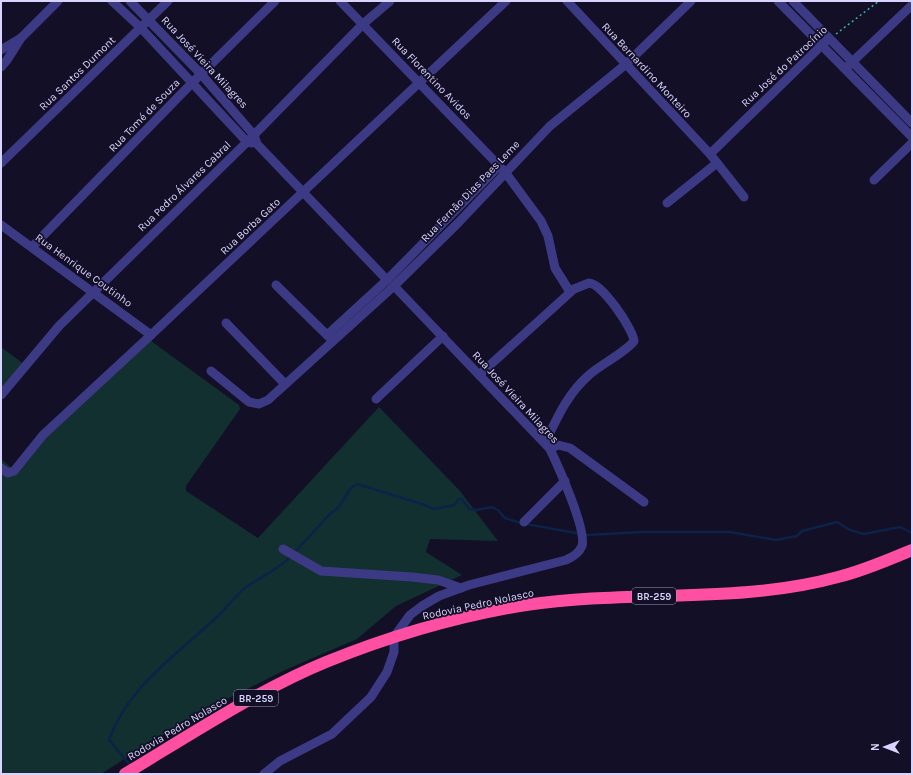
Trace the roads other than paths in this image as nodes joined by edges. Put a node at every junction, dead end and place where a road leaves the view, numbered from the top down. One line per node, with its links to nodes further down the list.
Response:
1 (58, 1): 17 (street)
2 (112, 1): 16 (street)
3 (130, 1): 14 (street, Rua José Vieira Milagres)
4 (168, 1): 14 (street, Rua Santos Dumont)
5 (275, 1): 25 (street, Rua Tomé de Souza)
6 (340, 1): 15 (street, Rua Florentino Avidos)
7 (390, 1): 15 (street, Rua Pedro Álvares Cabral)
8 (506, 1): 26 (street, Rua Borba Gato)
9 (567, 1): 22 (street, Rua Bernardino Monteiro)
10 (691, 1): 22 (street, Rua Fernão Dias Paes Leme)
11 (778, 1): 19 (street)
12 (794, 1): 18 (street)
13 (912, 6): 21 (street)
14 (150, 20): 16 (street, Rua Santos Dumont); 25 (street, Rua José Vieira Milagres)
15 (363, 24): 26 (street, Rua Florentino Avidos); 30 (street, Rua Pedro Álvares Cabral)
16 (141, 28): 27 (street); 34 (street, Rua Santos Dumont)
17 (21, 38): 20 (street); 23 (street)
18 (830, 38): 19 (street, Rua José do Patrocínio); 21 (street)
19 (821, 45): 24 (street); 33 (street, Rua José do Patrocínio)
20 (1, 50)
21 (852, 62): 24 (street); 28 (street)
22 (625, 65): 33 (street, Rua Bernardino Monteiro); 36 (street, Rua Fernão Dias Paes Leme)
23 (1, 67)
24 (845, 70): 29 (street)
25 (201, 74): 27 (street, Rua Tomé de Souza); 30 (street, Rua José Vieira Milagres)
26 (420, 82): 36 (street, Rua Florentino Avidos); 38 (street, Rua Borba Gato)
27 (192, 83): 31 (street); 42 (street, Rua Tomé de Souza)
28 (912, 123)
29 (912, 137)
30 (256, 139): 31 (street, Rua Pedro Álvares Cabral); 38 (street, Rua José Vieira Milagres)
31 (247, 142): 45 (street, Rua Pedro Álvares Cabral)
32 (912, 144): 37 (street)
33 (710, 154): 35 (street, Rua Bernardino Monteiro)
34 (1, 163)
35 (717, 164): 39 (street, Rua Bernardino Monteiro); 40 (street)
36 (502, 169): 43 (street, Rua Fernão Dias Paes Leme); 46 (street, Rua Florentino Avidos)
37 (874, 180)
38 (304, 192): 43 (street, Rua José Vieira Milagres); 48 (street, Rua Borba Gato)
39 (744, 197)
40 (667, 203)
41 (1, 225): 42 (street, Rua Henrique Coutinho)
42 (32, 247): 45 (street, Rua Henrique Coutinho)
43 (390, 283): 49 (street, Rua José Vieira Milagres); 50 (street, Rua Fernão Dias Paes Leme)
44 (276, 285): 50 (street)
45 (93, 291): 48 (street, Rua Henrique Coutinho); 54 (street, Rua Pedro Álvares Cabral)
46 (570, 292): 52 (street); 56 (street)
47 (226, 323): 53 (street)
48 (152, 335): 57 (street, Rua Borba Gato)
49 (443, 336): 52 (street, Rua José Vieira Milagres); 55 (street)
50 (329, 338): 53 (street, Rua Fernão Dias Paes Leme)
51 (211, 371): 53 (street, Rua Fernão Dias Paes Leme)
52 (479, 375): 56 (street, Rua José Vieira Milagres)
53 (285, 384)
54 (1, 395)
55 (376, 399)
56 (547, 446): 58 (street, Rua José Vieira Milagres); 59 (street)
57 (1, 468)
58 (565, 481): 60 (street); 63 (street, Rua José Vieira Milagres)
59 (644, 502)
60 (524, 522)
61 (283, 549): 63 (street)
62 (912, 550): 64 (highway, Rodovia Pedro Nolasco / BR-259)
63 (461, 588): 64 (street, Rua José Vieira Milagres)
64 (394, 637): 65 (highway, Rodovia Pedro Nolasco / BR-259); 66 (street)
65 (125, 774)
66 (264, 774)

